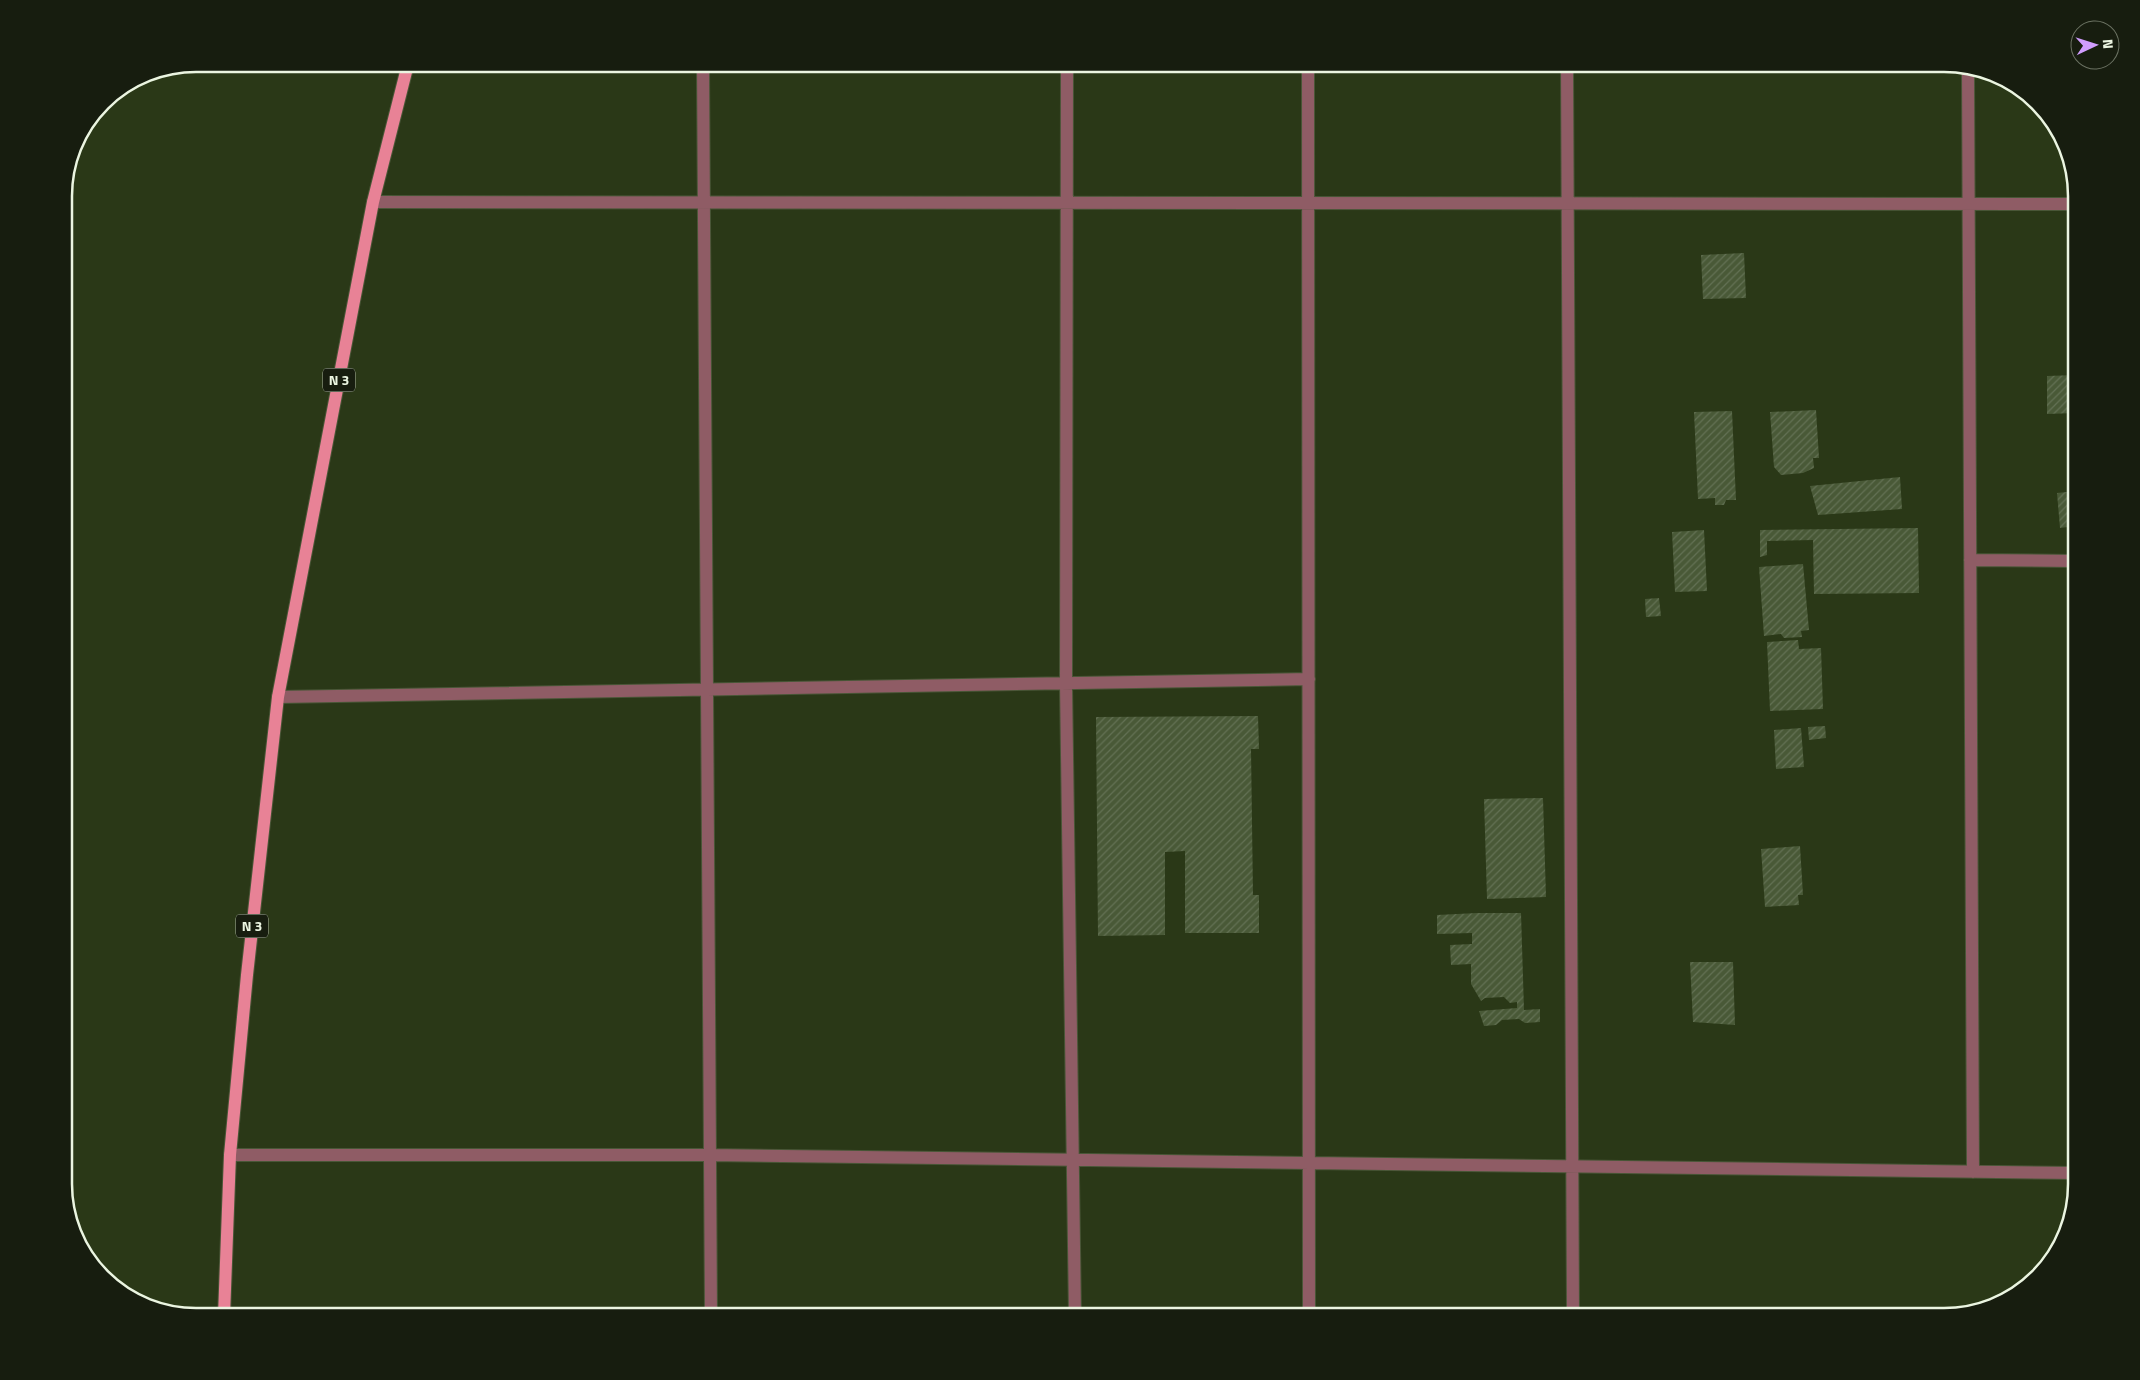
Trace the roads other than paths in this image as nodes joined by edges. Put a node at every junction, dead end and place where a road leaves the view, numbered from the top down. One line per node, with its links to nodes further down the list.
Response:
1 (406, 73): 7 (main road, N 3)
2 (703, 73): 8 (street)
3 (1067, 73): 9 (street)
4 (1308, 73): 10 (street)
5 (1566, 73): 11 (street)
6 (1968, 76): 12 (street)
7 (373, 202): 8 (street); 19 (main road, N 3)
8 (704, 203): 9 (street); 18 (street)
9 (1067, 203): 10 (street); 17 (street)
10 (1308, 203): 11 (street); 16 (street)
11 (1567, 203): 12 (street); 24 (street)
12 (1968, 204): 13 (street); 14 (street)
13 (2068, 204)
14 (1970, 560): 15 (street); 25 (street)
15 (2068, 561)
16 (1309, 679): 17 (street); 23 (street)
17 (1066, 684): 18 (street); 22 (street)
18 (707, 690): 19 (street); 21 (street)
19 (278, 697): 20 (main road, N 3)
20 (230, 1155): 21 (street); 27 (main road, N 3)
21 (709, 1155): 22 (street); 28 (street)
22 (1074, 1161): 23 (street); 29 (street)
23 (1309, 1163): 24 (street); 30 (street)
24 (1572, 1167): 25 (street); 31 (street)
25 (1973, 1172): 26 (street)
26 (2068, 1174)
27 (224, 1308)
28 (710, 1308)
29 (1075, 1308)
30 (1309, 1308)
31 (1573, 1308)

